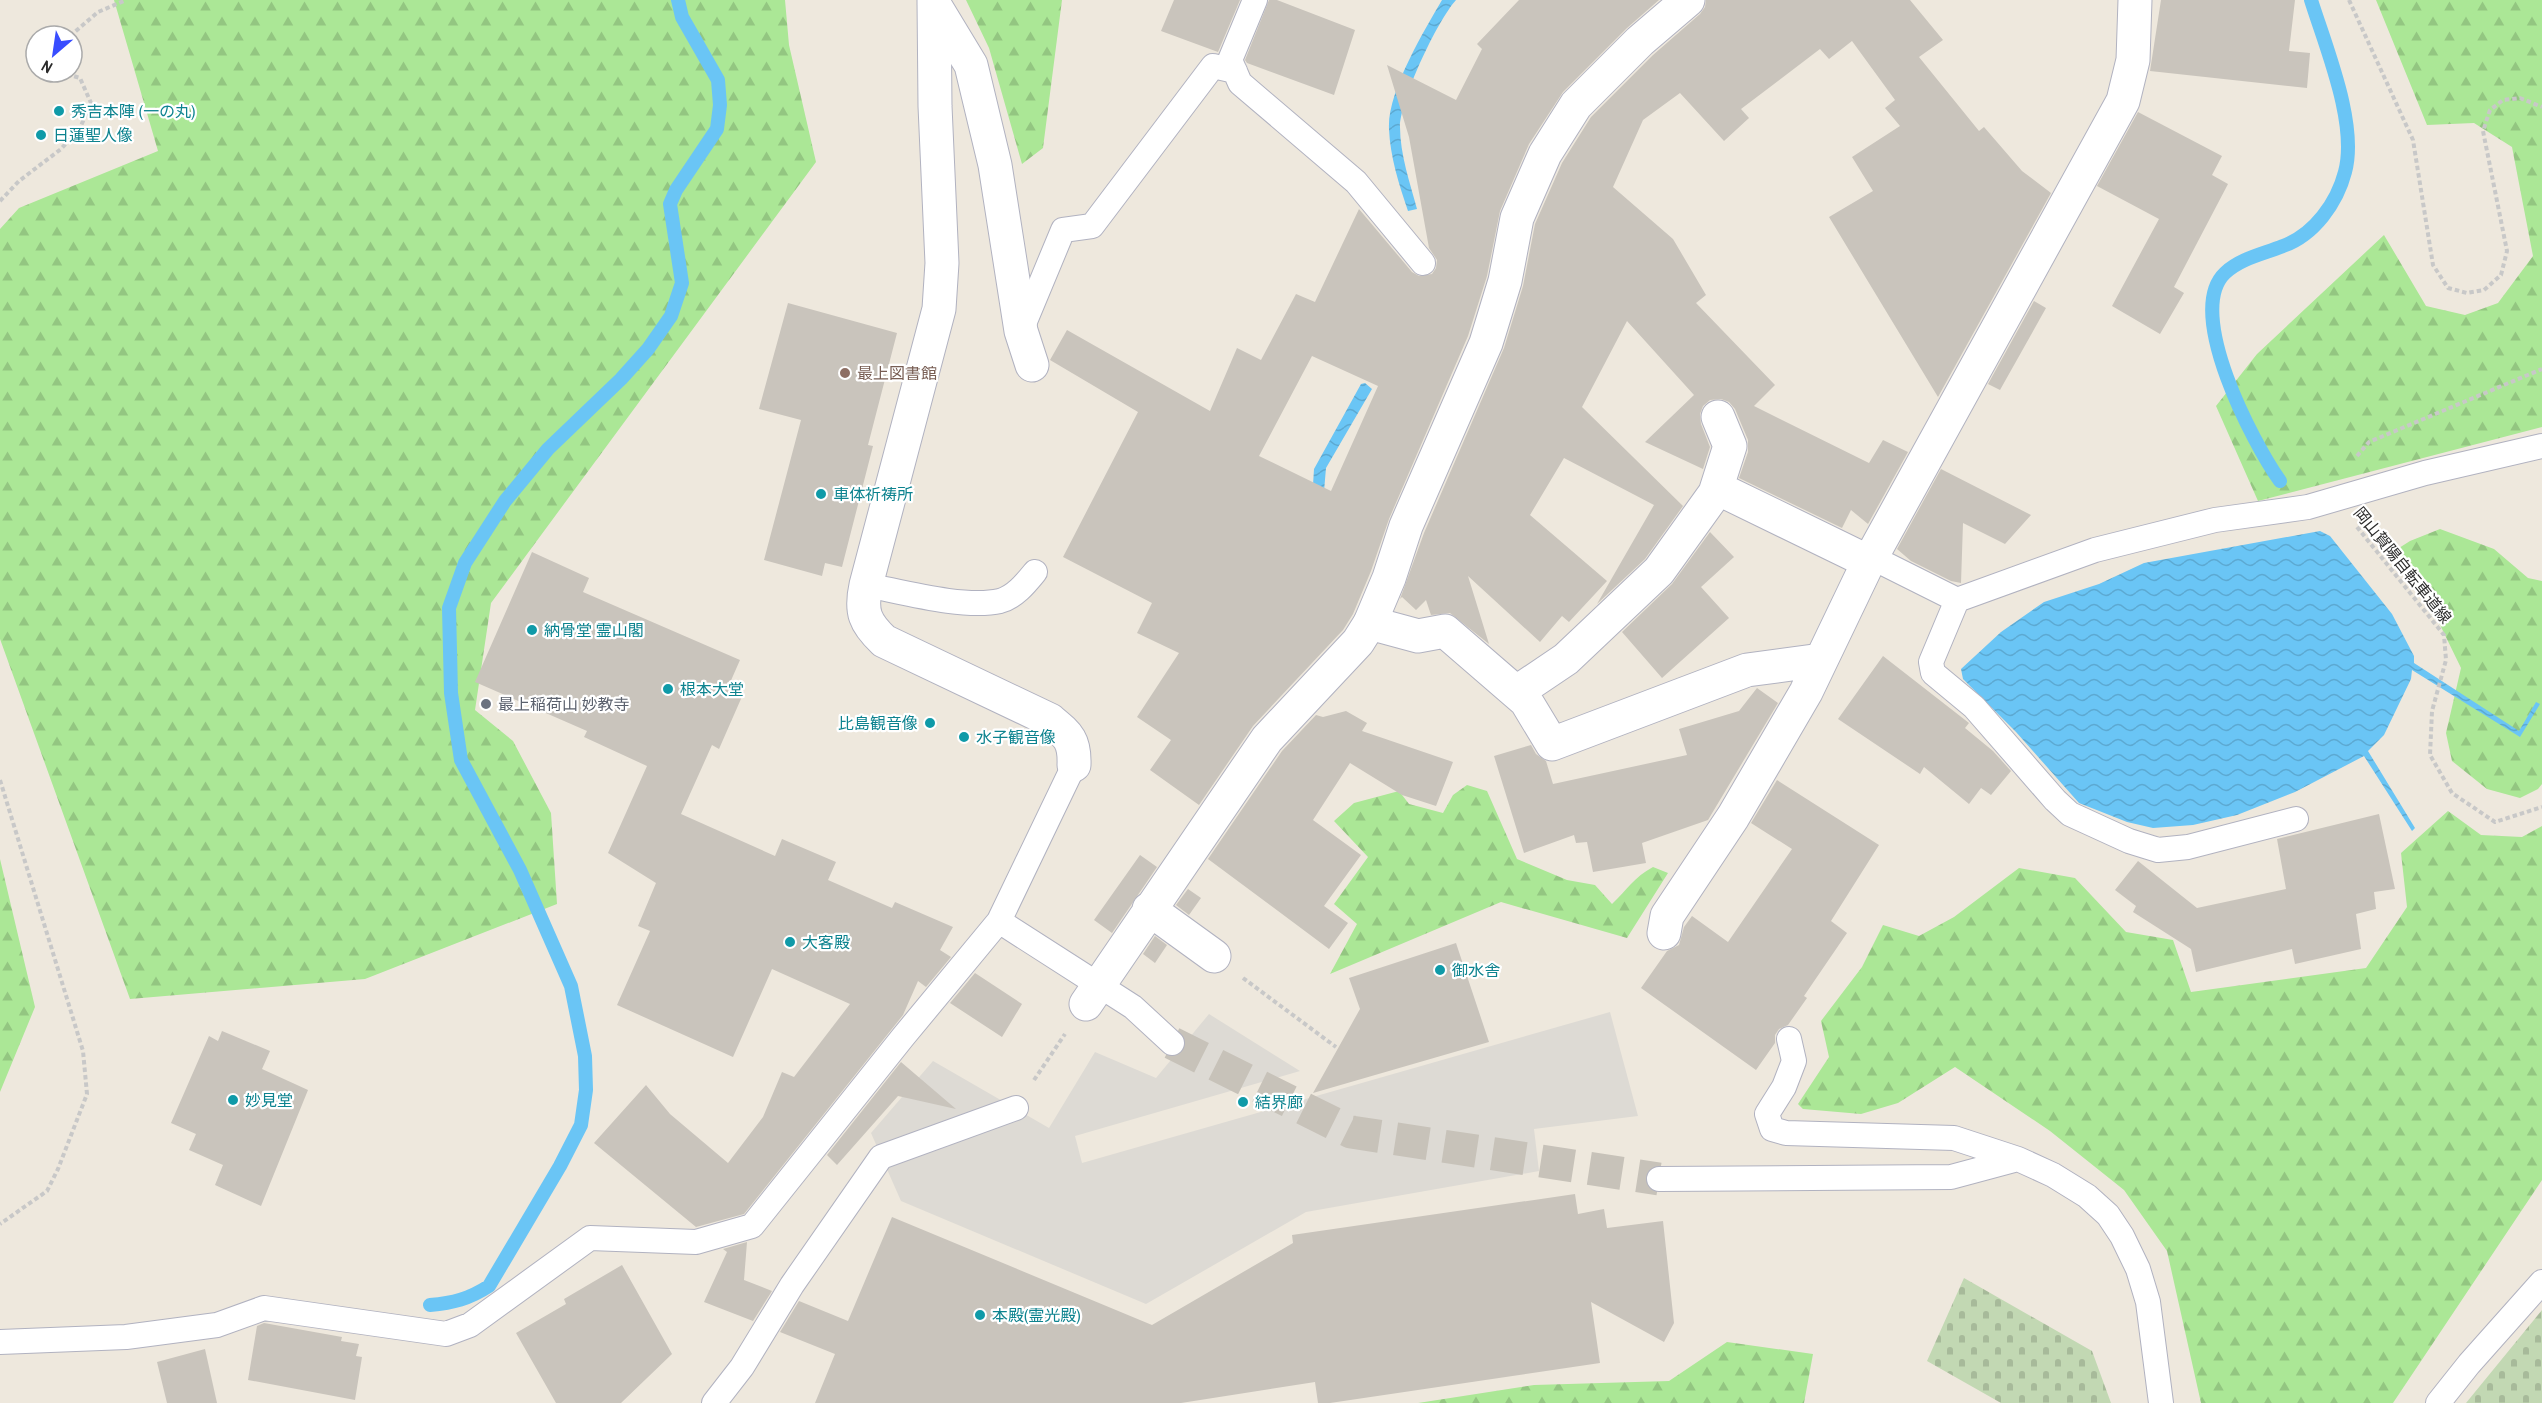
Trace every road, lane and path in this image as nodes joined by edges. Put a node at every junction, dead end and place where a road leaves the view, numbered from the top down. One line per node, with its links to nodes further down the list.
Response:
1 (126, 0): 7 (path)
2 (1255, 0): 8 (lane)
3 (1688, 0): 24 (street)
4 (2135, 0): 20 (street)
5 (2349, 0): 10 (path)
6 (934, 2): 13 (street); 22 (street)
7 (84, 24)
8 (1235, 71): 12 (lane); 13 (lane)
9 (83, 84): 11 (path)
10 (2542, 107)
11 (0, 201)
12 (1423, 263)
13 (1022, 331): 14 (street)
14 (1032, 365)
15 (2542, 369): 19 (path, 岡山賀陽自転車道線)
16 (1718, 417): 18 (street)
17 (2542, 446): 19 (lane)
18 (1717, 489): 20 (street); 26 (street)
19 (2342, 495): 23 (lane); 29 (path, 岡山賀陽自転車道線)
20 (1870, 560): 23 (lane); 25 (street)
21 (1035, 572): 22 (lane)
22 (866, 585): 27 (street)
23 (1957, 600): 30 (lane)
24 (1370, 623): 26 (street); 31 (street)
25 (1821, 660): 26 (street); 33 (street)
26 (1517, 692)
27 (1074, 765): 32 (lane)
28 (0, 780): 42 (path)
29 (2542, 807)
30 (2296, 819)
31 (1149, 909): 34 (street); 35 (street)
32 (999, 921): 35 (lane); 44 (lane)
33 (1664, 933)
34 (1214, 956): 38 (path)
35 (1092, 994): 37 (lane); 39 (path)
36 (1789, 1039): 40 (lane)
37 (1172, 1043)
38 (1336, 1047)
39 (1016, 1108): 45 (lane)
40 (2018, 1159): 41 (lane); 46 (lane)
41 (1659, 1179)
42 (0, 1224)
43 (2542, 1282): 47 (lane)
44 (0, 1342)
45 (714, 1403)
46 (2161, 1403)
47 (2438, 1403)

